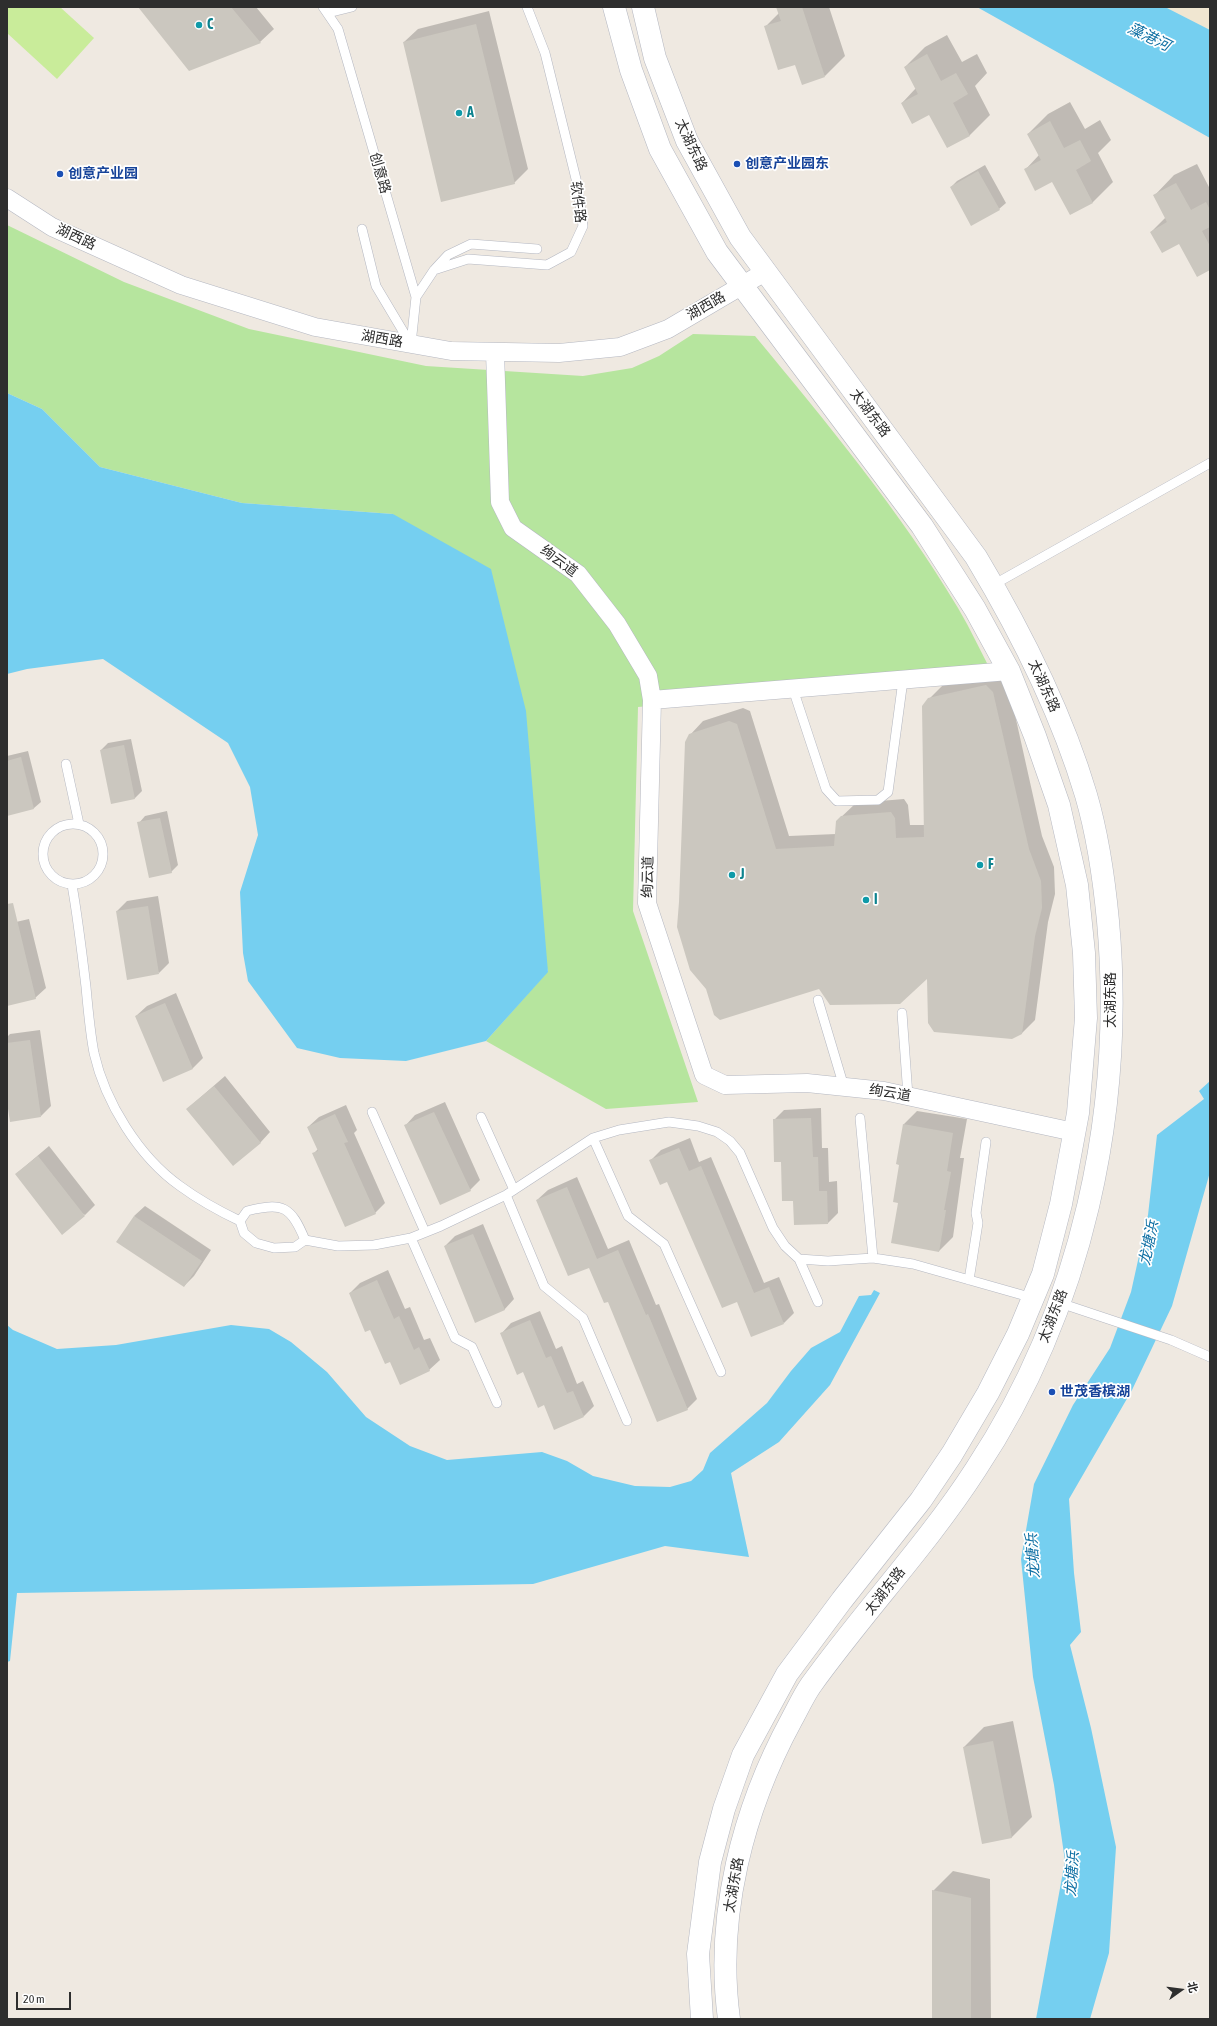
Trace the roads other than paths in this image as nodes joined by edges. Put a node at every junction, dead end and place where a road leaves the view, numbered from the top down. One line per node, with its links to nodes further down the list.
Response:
1 (352, 7): 5 (lane)
2 (527, 7): 9 (lane, 软件路)
3 (614, 7): 11 (main road, 太湖东路)
4 (643, 7): 10 (main road, 太湖东路)
5 (329, 9): 12 (lane, 创意路)
6 (7, 198): 13 (street, 湖西路)
7 (362, 229): 13 (lane)
8 (537, 249): 9 (lane)
9 (434, 270): 12 (lane)
10 (765, 272): 11 (street, 湖西路); 16 (main road, 太湖东路)
11 (742, 285): 14 (street, 湖西路); 17 (main road, 太湖东路)
12 (416, 297): 13 (lane, 创意路)
13 (411, 344): 14 (street, 湖西路)
14 (495, 352): 20 (street, 绚云道)
15 (1210, 463): 16 (lane)
16 (993, 585): 45 (main road, 太湖东路)
17 (1009, 672): 18 (street); 31 (main road, 太湖东路)
18 (903, 680): 19 (street); 19 (lane)
19 (793, 689): 20 (street)
20 (652, 700): 26 (street, 绚云道)
21 (66, 764): 22 (lane)
22 (79, 824): 23 (lane); 23 (lane)
23 (72, 885): 36 (lane)
24 (818, 1000): 26 (lane)
25 (902, 1013): 27 (lane)
26 (844, 1087): 27 (street, 绚云道)
27 (908, 1096): 31 (street, 绚云道)
28 (372, 1112): 37 (lane)
29 (481, 1117): 34 (lane)
30 (860, 1118): 40 (lane)
31 (1074, 1132): 43 (main road, 太湖东路)
32 (593, 1138): 34 (lane); 41 (lane); 47 (lane)
33 (986, 1142): 42 (lane)
34 (514, 1190): 35 (lane)
35 (506, 1195): 37 (lane); 49 (lane)
36 (240, 1221): 39 (lane); 39 (lane)
37 (425, 1232): 38 (lane)
38 (411, 1238): 39 (lane); 48 (lane)
39 (305, 1240)
40 (873, 1258): 41 (lane); 42 (lane)
41 (799, 1259): 44 (lane)
42 (969, 1280): 43 (lane)
43 (1033, 1298): 50 (main road, 太湖东路)
44 (818, 1302)
45 (1060, 1303): 46 (lane); 51 (main road, 太湖东路)
46 (1210, 1357)
47 (721, 1372)
48 (497, 1403)
49 (627, 1422)
50 (702, 2019)
51 (729, 2019)

